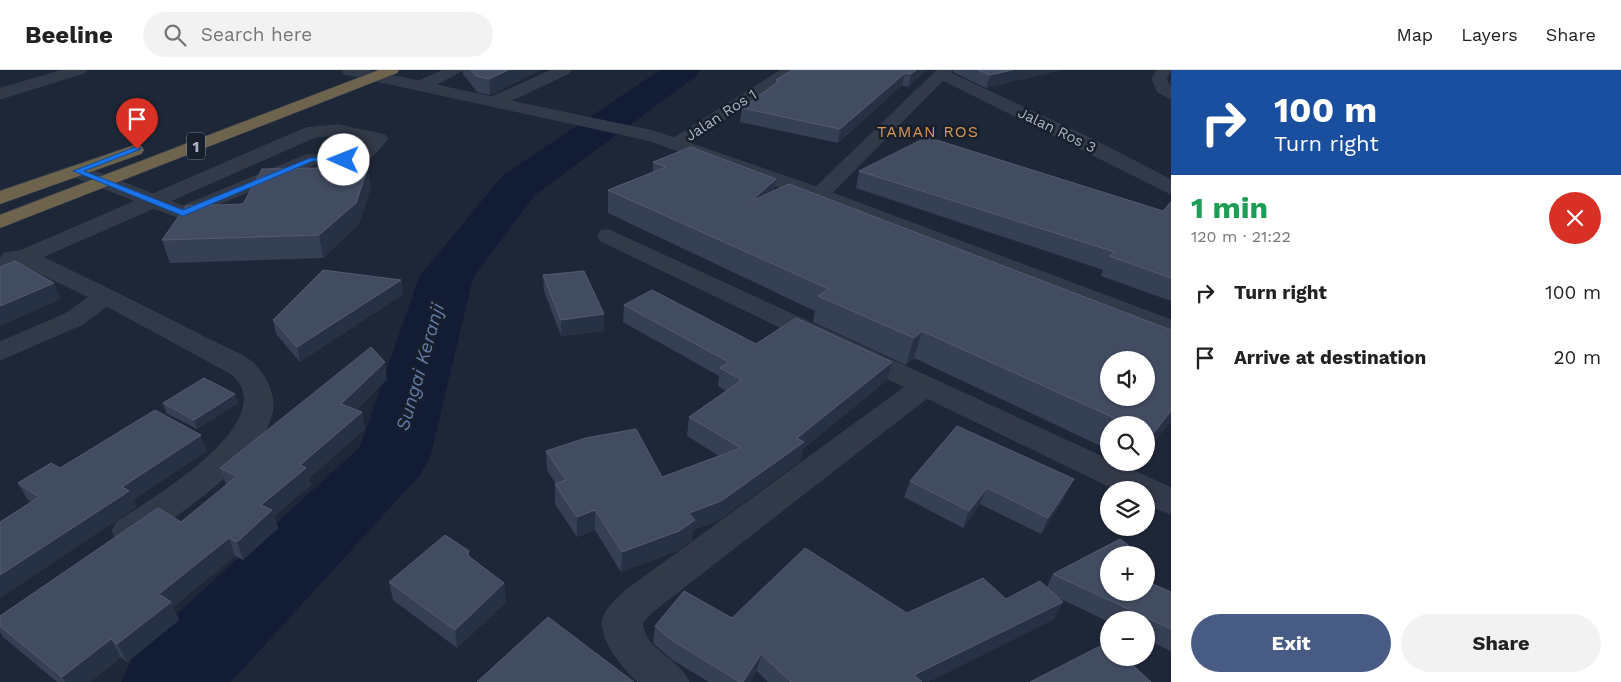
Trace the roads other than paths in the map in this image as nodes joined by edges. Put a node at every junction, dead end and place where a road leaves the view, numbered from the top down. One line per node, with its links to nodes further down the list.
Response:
1 (79, 70): 10 (street)
2 (350, 70): 8 (street); 13 (highway)
3 (456, 70): 9 (street)
4 (564, 70): 12 (street)
5 (791, 70): 14 (street, Jalan Ros 1)
6 (1165, 70): 11 (street)
7 (943, 72): 18 (street, Jalan Ros 3); 19 (street)
8 (384, 73): 9 (street); 17 (highway, 1)
9 (421, 86): 12 (street)
10 (0, 94)
11 (1171, 94)
12 (496, 101): 14 (street)
13 (239, 112)
14 (676, 144): 19 (street)
15 (147, 145): 16 (highway)
16 (77, 171): 17 (street); 20 (highway)
17 (105, 182): 21 (street); 22 (highway, 1)
18 (1171, 188)
19 (819, 195): 26 (street)
20 (0, 198)
21 (151, 202): 21 (street); 24 (street)
22 (0, 222)
23 (609, 236): 28 (street)
24 (8, 261): 25 (street)
25 (106, 296): 27 (street); 30 (street)
26 (1171, 329)
27 (0, 352)
28 (925, 386): 29 (street); 31 (street)
29 (1159, 494)
30 (106, 546)
31 (669, 682)

